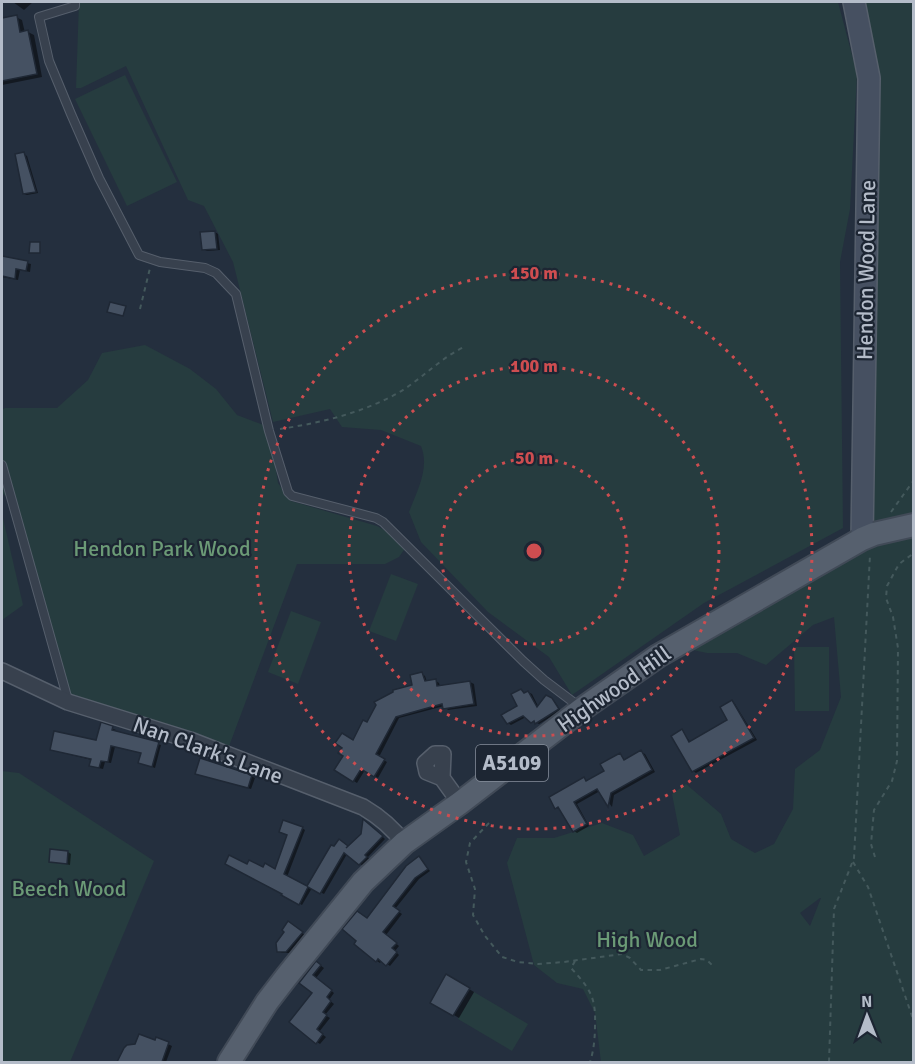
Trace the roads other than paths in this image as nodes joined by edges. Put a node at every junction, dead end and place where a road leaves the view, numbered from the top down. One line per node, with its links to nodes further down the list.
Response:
1 (75, 2): 8 (lane)
2 (854, 2): 5 (main road, Hendon Wood Lane)
3 (2, 465): 7 (lane)
4 (914, 525): 5 (main road, A5109)
5 (868, 537): 8 (main road, Highwood Hill / A5109)
6 (2, 670): 7 (street, Nan Clark's Lane)
7 (68, 702): 11 (street, Nan Clark's Lane)
8 (582, 709): 10 (main road, Highwood Hill / A5109)
9 (442, 778): 10 (street)
10 (460, 803): 11 (main road, Highwood Hill / A5109)
11 (405, 843): 12 (main road, Highwood Hill / A5109)
12 (229, 1062)

